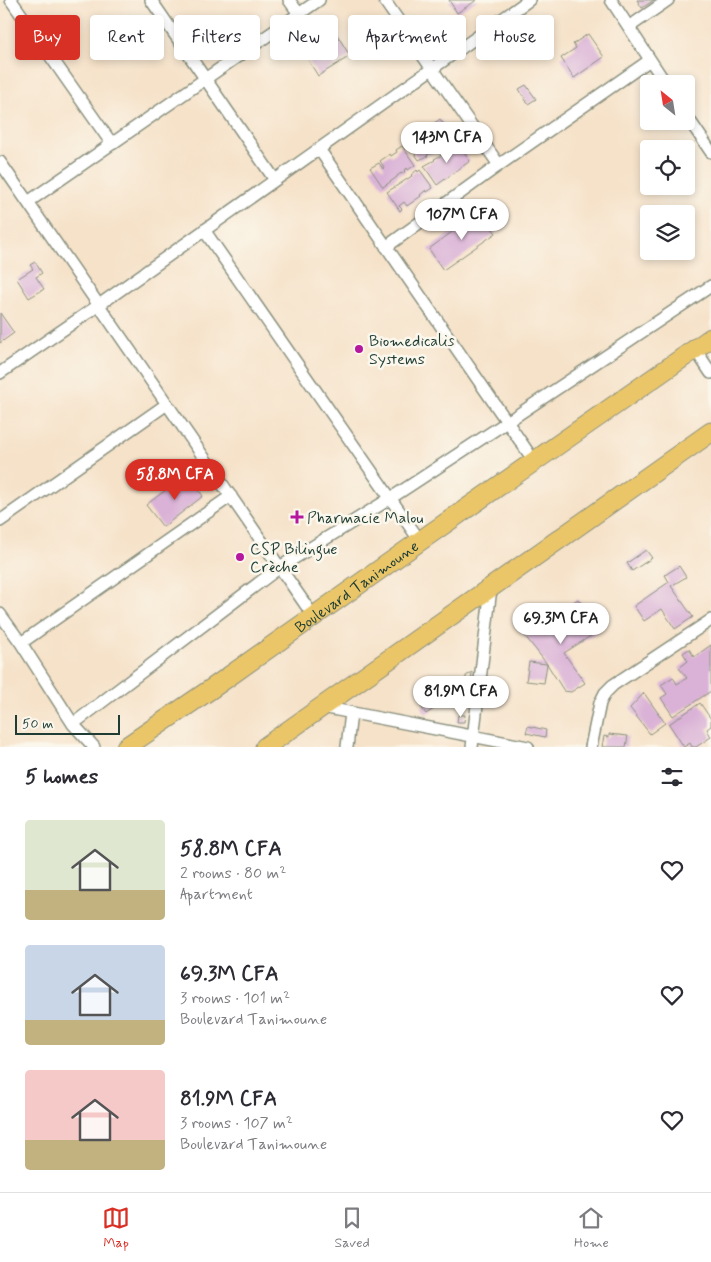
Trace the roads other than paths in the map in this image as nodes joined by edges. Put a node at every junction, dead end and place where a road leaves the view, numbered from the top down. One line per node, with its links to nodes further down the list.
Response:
1 (11, 0): 16 (street)
2 (151, 0): 14 (street)
3 (289, 0): 9 (street)
4 (319, 0): 9 (street)
5 (384, 0): 12 (street)
6 (529, 0): 12 (street)
7 (611, 0): 10 (street)
8 (668, 0): 10 (street)
9 (299, 14): 14 (street)
10 (629, 27): 11 (street)
11 (650, 60): 13 (street); 20 (street)
12 (432, 68): 17 (street); 20 (street)
13 (660, 75)
14 (206, 79): 16 (street); 21 (street)
15 (695, 128): 18 (street)
16 (112, 144): 22 (street)
17 (319, 149): 21 (street); 24 (street)
18 (711, 152)
19 (0, 162): 22 (street)
20 (499, 166): 24 (street)
21 (275, 180): 23 (street)
22 (28, 202): 26 (street)
23 (204, 230): 26 (street); 36 (street)
24 (386, 247): 32 (street)
25 (711, 286): 32 (street)
26 (99, 305): 29 (street); 31 (street)
27 (711, 338): 28 (main road, Boulevard Tanimoune)
28 (695, 349): 30 (street); 34 (main road, Boulevard Tanimoune)
29 (0, 373)
30 (711, 373)
31 (167, 404): 35 (street); 37 (street)
32 (507, 422): 34 (street); 36 (street)
33 (711, 432): 40 (main road)
34 (534, 461): 38 (main road, Boulevard Tanimoune)
35 (231, 496): 39 (street); 44 (street)
36 (391, 498): 38 (street); 39 (street)
37 (0, 521)
38 (420, 541): 42 (main road, Boulevard Tanimoune)
39 (280, 567): 42 (street); 47 (street)
40 (491, 588): 45 (main road); 48 (street)
41 (0, 614): 44 (street)
42 (314, 617): 49 (main road, Boulevard Tanimoune)
43 (711, 620): 54 (street)
44 (21, 643): 47 (street)
45 (322, 708): 46 (street); 51 (main road)
46 (351, 713): 48 (street); 52 (street)
47 (73, 724): 50 (street)
48 (473, 742): 53 (street)
49 (136, 744)
50 (94, 747)
51 (265, 747)
52 (347, 747)
53 (528, 747)
54 (591, 747)

